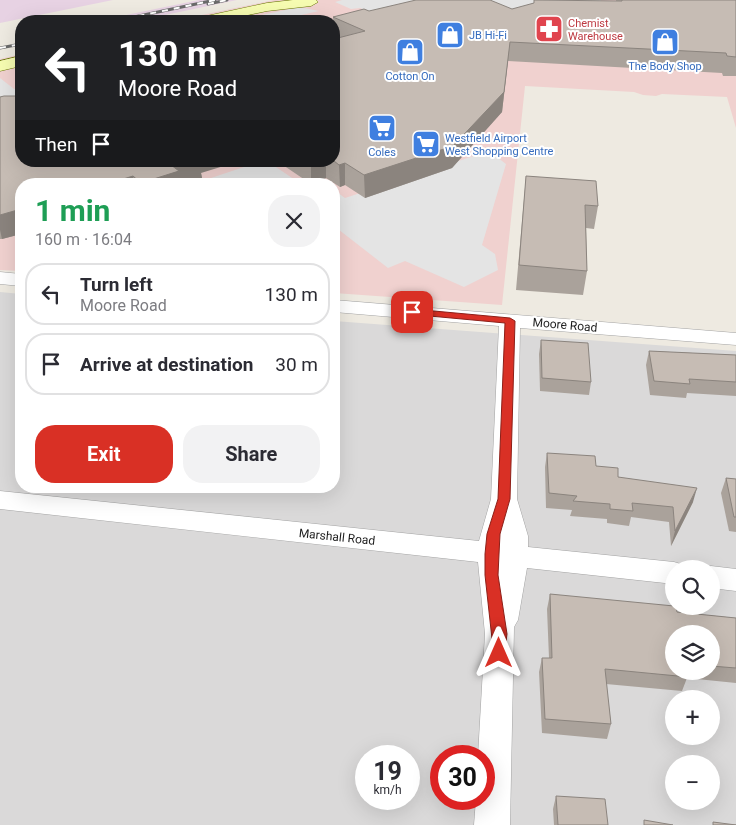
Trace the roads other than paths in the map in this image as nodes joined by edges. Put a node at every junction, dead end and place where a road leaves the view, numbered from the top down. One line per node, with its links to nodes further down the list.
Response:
1 (293, 0): 3 (main road)
2 (313, 1): 3 (main road)
3 (267, 7): 4 (main road)
4 (230, 15)
5 (15, 62): 6 (main road)
6 (0, 66)
7 (0, 278): 8 (street)
8 (15, 279)
9 (340, 307): 10 (street, Moore Road)
10 (510, 321): 11 (street, Moore Road); 13 (street)
11 (736, 339)
12 (0, 500): 13 (street, Marshall Road)
13 (502, 555): 14 (street, Marshall Road); 17 (street)
14 (665, 573)
15 (720, 579): 16 (street)
16 (736, 580)
17 (492, 825)

